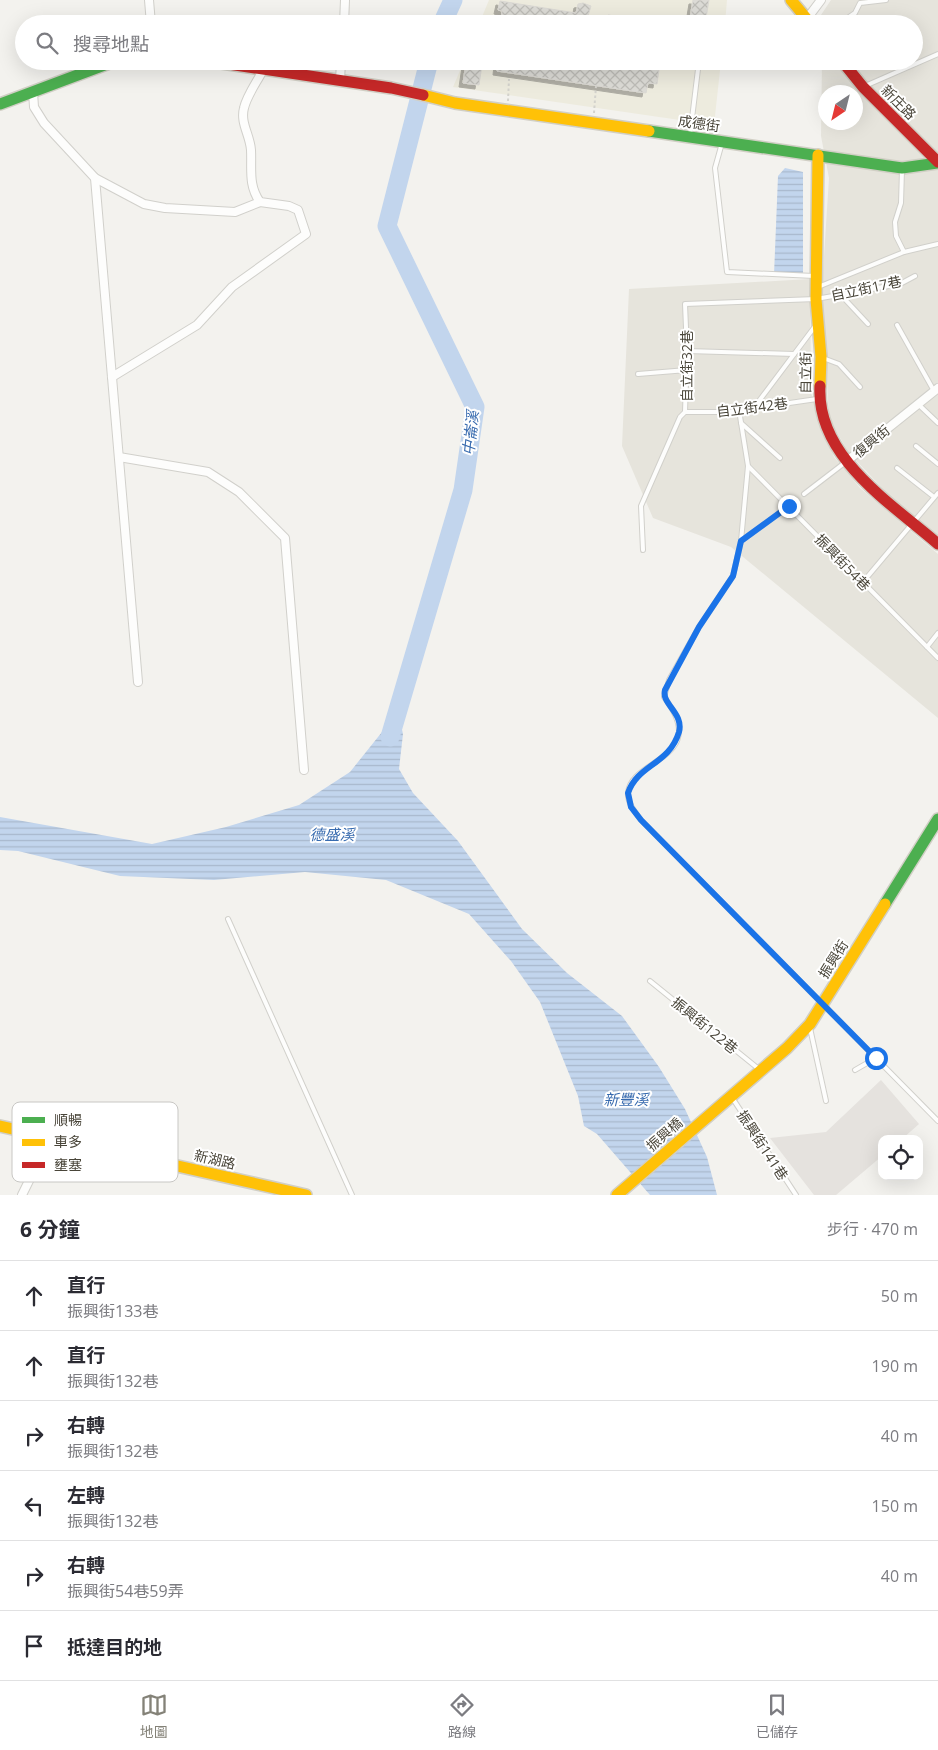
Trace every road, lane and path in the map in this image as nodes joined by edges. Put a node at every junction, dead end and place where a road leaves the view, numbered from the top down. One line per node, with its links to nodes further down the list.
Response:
1 (149, 0): 6 (street)
2 (345, 0): 7 (street)
3 (791, 0): 8 (street)
4 (821, 0): 9 (street)
5 (886, 0): 10 (lane)
6 (150, 15)
7 (344, 15)
8 (803, 15)
9 (812, 15)
10 (852, 15)
11 (938, 54): 12 (lane)
12 (923, 61)
13 (91, 70): 24 (street)
14 (263, 70): 20 (street); 34 (street)
15 (341, 70): 20 (street)
16 (698, 70): 28 (lane)
17 (849, 70): 21 (street, 新庄路)
18 (902, 70): 23 (lane)
19 (509, 79): 26 (path)
20 (340, 80): 26 (street, 成德街)
21 (861, 85)
22 (596, 86): 27 (path)
23 (863, 87): 31 (street, 新庄路)
24 (33, 92): 25 (street); 33 (street)
25 (0, 104)
26 (507, 111): 27 (street, 成德街)
27 (594, 123): 28 (street, 成德街)
28 (690, 137): 29 (street, 成德街)
29 (722, 141): 30 (street, 成德街); 38 (lane)
30 (818, 155): 32 (street, 成德街); 38 (street, 自立街)
31 (938, 162): 32 (street, 成德街)
32 (902, 168): 36 (lane)
33 (96, 178): 34 (street); 48 (street)
34 (260, 202): 48 (street)
35 (938, 244): 36 (lane)
36 (904, 252): 38 (lane)
37 (916, 276): 39 (lane, 自立街17巷)
38 (816, 287): 39 (lane, 自立街17巷); 40 (street, 自立街); 43 (lane, 自立街32巷)
39 (840, 294): 41 (lane)
40 (819, 321): 44 (lane); 45 (street, 自立街)
41 (868, 324)
42 (897, 325): 50 (lane)
43 (687, 351): 44 (lane); 46 (lane, 自立街32巷)
44 (794, 354): 53 (lane)
45 (821, 357): 49 (lane); 51 (street, 自立街)
46 (687, 370): 47 (lane); 55 (lane, 自立街32巷)
47 (638, 374)
48 (112, 377): 59 (street)
49 (860, 387)
50 (936, 389): 52 (street, 復興街)
51 (819, 399): 53 (lane, 自立街42巷); 61 (street, 自立街)
52 (918, 404): 57 (lane); 61 (street, 復興街)
53 (755, 406): 54 (lane, 自立街42巷)
54 (739, 410): 55 (lane, 自立街42巷); 56 (lane)
55 (686, 412): 72 (lane, 自立街32巷)
56 (741, 423): 60 (lane); 63 (lane)
57 (938, 423)
58 (916, 446): 62 (lane)
59 (119, 457): 77 (street); 78 (street)
60 (780, 458)
61 (847, 461): 66 (lane, 復興街); 69 (street, 自立街)
62 (938, 464)
63 (748, 466): 68 (lane, 振興街54巷); 70 (lane)
64 (897, 468): 67 (lane)
65 (938, 493): 67 (lane)
66 (804, 494)
67 (934, 497): 69 (lane)
68 (789, 506): 70 (lane); 73 (lane, 振興街54巷)
69 (914, 523): 71 (street, 自立街); 73 (lane)
70 (741, 541): 82 (lane)
71 (938, 544)
72 (644, 550)
73 (863, 582): 75 (lane, 振興街54巷)
74 (938, 633): 75 (lane)
75 (926, 647): 76 (lane, 振興街54巷)
76 (938, 658)
77 (138, 682)
78 (304, 770)
79 (938, 819): 82 (street, 振興街)
80 (228, 919): 94 (lane)
81 (650, 981): 85 (lane, 振興街122巷)
82 (823, 1005): 83 (street, 振興街); 84 (lane)
83 (810, 1024): 85 (street, 振興街); 88 (lane)
84 (876, 1058): 86 (lane); 89 (lane)
85 (760, 1070): 87 (street, 振興街)
86 (856, 1070)
87 (731, 1096): 95 (street, 振興橋); 96 (lane, 振興街141巷)
88 (826, 1102)
89 (938, 1121)
90 (178, 1166): 93 (street, 新湖路)
91 (28, 1182): 92 (street)
92 (22, 1195)
93 (306, 1195)
94 (352, 1195)
95 (617, 1195)
96 (796, 1195)

